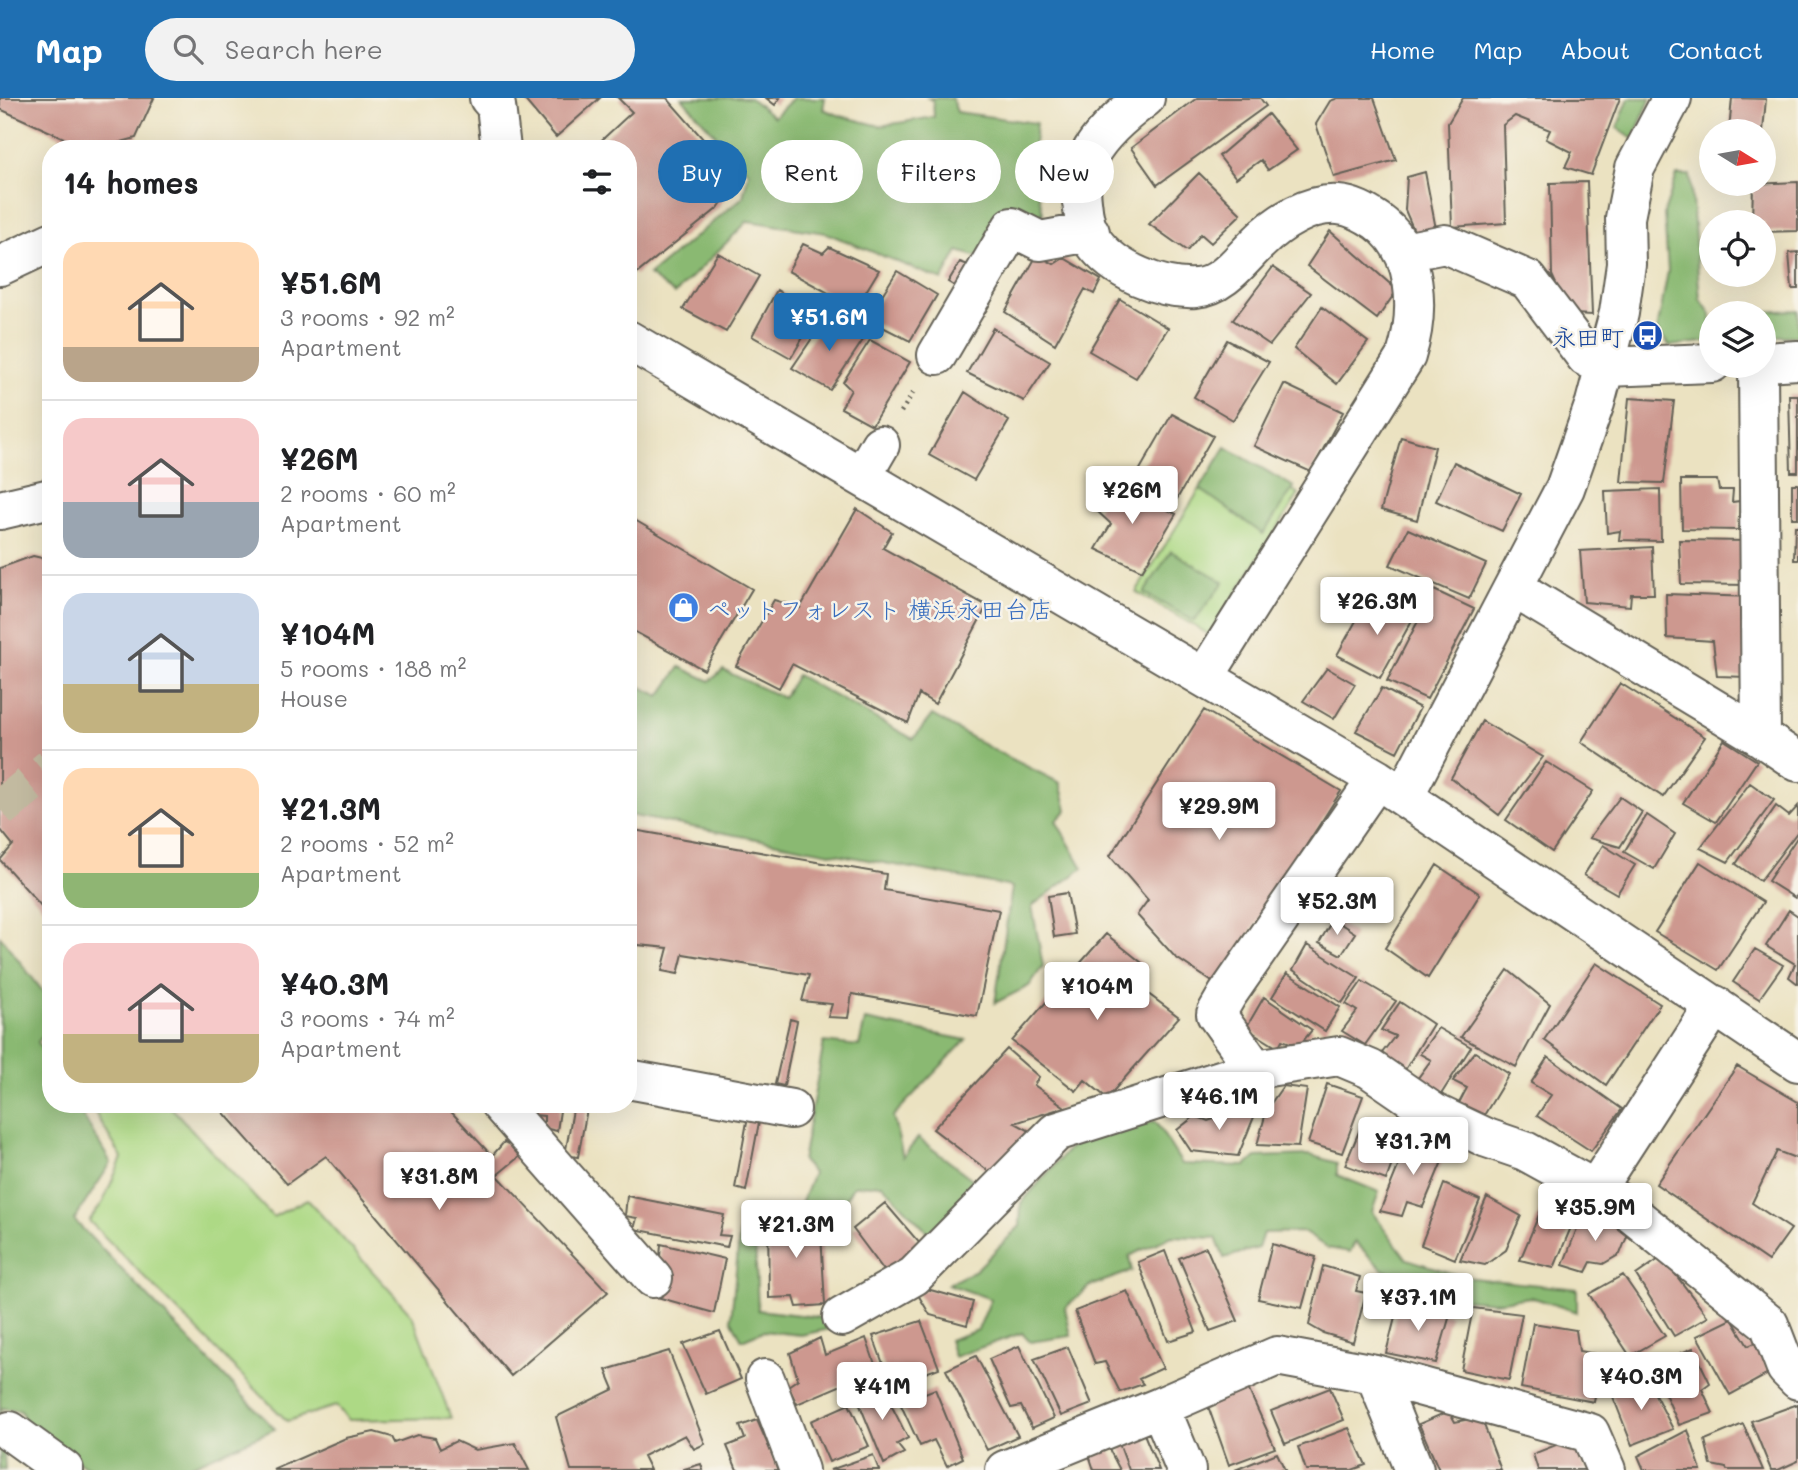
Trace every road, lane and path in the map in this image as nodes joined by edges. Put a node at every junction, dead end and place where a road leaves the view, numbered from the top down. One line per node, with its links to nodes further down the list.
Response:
1 (489, 98): 4 (street)
2 (1145, 98): 5 (street)
3 (1672, 98): 14 (street)
4 (500, 140)
5 (1090, 232): 7 (street); 10 (street)
6 (42, 246): 8 (street)
7 (1404, 252): 14 (street); 20 (street)
8 (0, 266)
9 (637, 344): 16 (street)
10 (937, 355): 16 (path)
11 (1798, 360): 12 (street)
12 (1776, 361)
13 (1699, 363): 14 (street)
14 (1605, 367): 19 (street)
15 (1758, 378): 21 (street)
16 (871, 461): 20 (street)
17 (42, 500): 18 (street)
18 (0, 510)
19 (1514, 588): 21 (street); 23 (street)
20 (1205, 676): 23 (street)
21 (1761, 737): 22 (street)
22 (1798, 762)
23 (1391, 788): 24 (street); 26 (street)
24 (1715, 1005): 25 (street); 30 (street)
25 (1798, 1062)
26 (1255, 1069): 30 (street); 32 (street)
27 (637, 1081): 28 (street)
28 (791, 1109)
29 (508, 1113): 31 (street)
30 (1595, 1189): 35 (street)
31 (653, 1278)
32 (842, 1317)
33 (1376, 1374): 36 (street); 42 (street); 43 (street)
34 (765, 1380): 39 (street)
35 (1798, 1380)
36 (1160, 1408): 40 (street); 41 (street)
37 (13, 1470): 38 (street)
38 (64, 1470)
39 (799, 1470)
40 (1005, 1470)
41 (1186, 1470)
42 (1414, 1470)
43 (1606, 1470)

